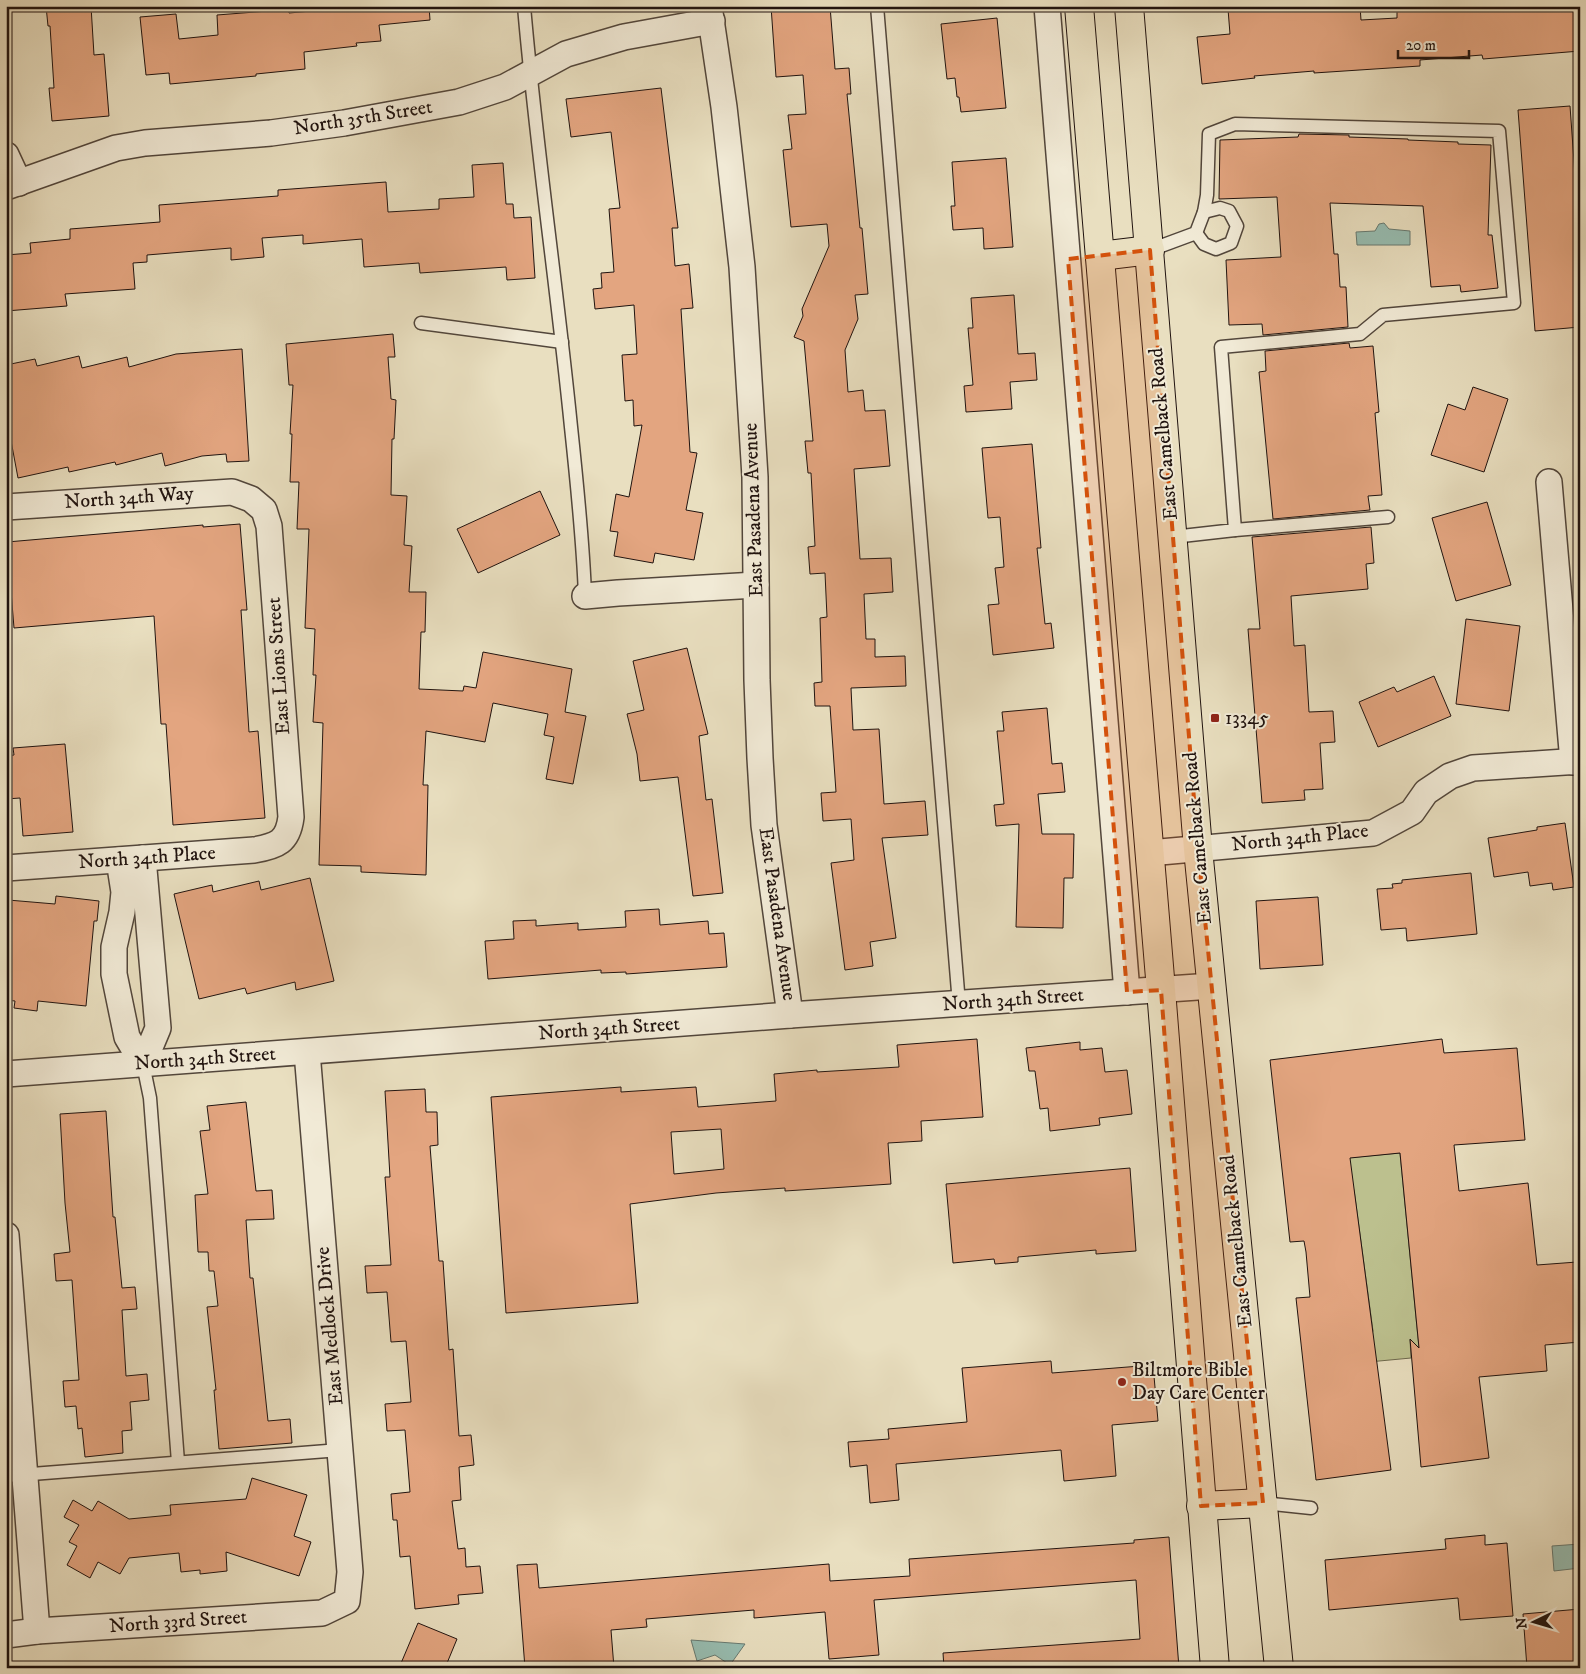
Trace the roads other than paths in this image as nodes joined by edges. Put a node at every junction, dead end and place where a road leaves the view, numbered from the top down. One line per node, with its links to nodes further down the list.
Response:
1 (524, 6): 7 (lane)
2 (877, 6): 36 (lane)
3 (1047, 6): 14 (street)
4 (1080, 6): 13 (main road)
5 (1129, 6): 12 (main road, East Camelback Road)
6 (711, 14): 7 (street, North 35th Street); 23 (street, East Pasadena Avenue)
7 (530, 74): 9 (street, North 35th Street); 16 (lane)
8 (6, 156): 9 (street)
9 (13, 185)
10 (1204, 212): 11 (lane); 11 (lane); 21 (lane)
11 (1196, 233): 12 (lane)
12 (1150, 250): 13 (main road); 22 (main road, East Camelback Road)
13 (1100, 256): 14 (street); 28 (main road)
14 (1068, 259): 35 (street)
15 (421, 323): 16 (lane)
16 (562, 342): 24 (lane)
17 (1549, 482): 25 (street)
18 (251, 499): 19 (street, North 34th Way); 26 (street, East Lions Street)
19 (6, 507)
20 (1388, 517): 21 (lane)
21 (1235, 530): 22 (lane)
22 (1173, 537): 27 (main road, East Camelback Road)
23 (756, 585): 24 (street); 37 (street, East Pasadena Avenue)
24 (585, 596)
25 (1577, 762): 27 (street, North 34th Place)
26 (284, 838): 29 (street, North 34th Place)
27 (1198, 849): 28 (street, North 34th Place); 33 (main road, East Camelback Road)
28 (1149, 853): 34 (main road)
29 (131, 859): 30 (street, North 34th Place); 31 (street); 32 (street)
30 (6, 868)
31 (154, 970): 32 (street); 39 (street)
32 (114, 974): 39 (street)
33 (1212, 986): 34 (street, North 34th Street); 45 (main road, East Camelback Road)
34 (1161, 990): 35 (street, North 34th Street); 46 (main road)
35 (1127, 992): 36 (street, North 34th Street)
36 (959, 1004): 37 (street, North 34th Street)
37 (790, 1015): 38 (street, North 34th Street)
38 (307, 1052): 39 (street, North 34th Street); 42 (street, East Medlock Drive)
39 (143, 1064): 40 (street, North 34th Street); 43 (lane)
40 (6, 1074)
41 (6, 1235): 44 (street)
42 (340, 1450): 43 (lane); 48 (street, East Medlock Drive)
43 (178, 1462): 44 (lane)
44 (15, 1475): 49 (street)
45 (1263, 1503): 46 (main road); 47 (lane); 52 (main road, East Camelback Road)
46 (1201, 1506): 51 (main road)
47 (1312, 1508)
48 (347, 1601): 49 (street, North 33rd Street)
49 (37, 1631): 50 (street, North 33rd Street)
50 (6, 1635)
51 (1215, 1668)
52 (1279, 1668)

